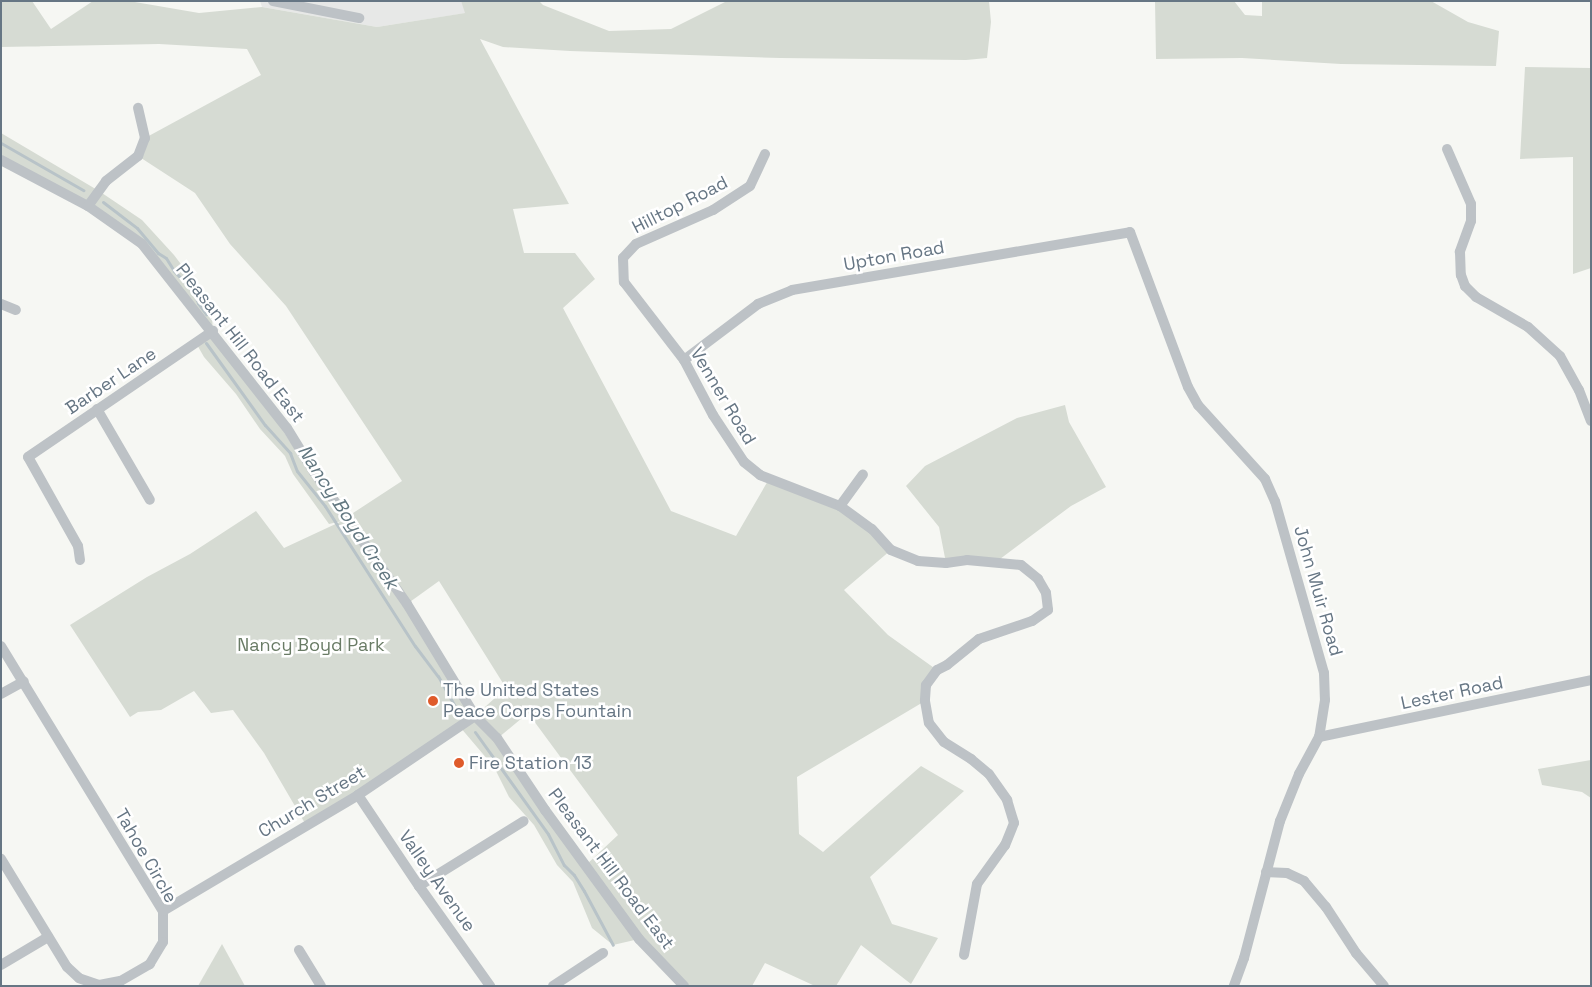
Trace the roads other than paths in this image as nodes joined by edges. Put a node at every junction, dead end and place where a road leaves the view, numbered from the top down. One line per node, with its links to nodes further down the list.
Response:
1 (273, 1): 2 (street)
2 (360, 18)
3 (138, 108): 7 (street)
4 (1447, 149): 15 (street)
5 (765, 154): 9 (street, Hilltop Road)
6 (1, 160): 7 (street, Pleasant Hill Road East)
7 (88, 206): 12 (street, Pleasant Hill Road East)
8 (1130, 232): 13 (street, Upton Road); 25 (street, John Muir Road)
9 (623, 258): 13 (street, Venner Road)
10 (1, 304): 11 (street)
11 (16, 310)
12 (213, 331): 14 (street, Barber Lane); 24 (street, Pleasant Hill Road East)
13 (684, 360): 18 (street, Venner Road)
14 (97, 409): 17 (street); 19 (street, Barber Lane)
15 (1591, 421)
16 (863, 474): 18 (street)
17 (150, 500)
18 (840, 506): 35 (street, Venner Road)
19 (80, 560)
20 (1, 646): 22 (street, Tahoe Circle)
21 (1591, 680): 25 (street, Lester Road)
22 (24, 682): 23 (street); 31 (street, Tahoe Circle)
23 (1, 694)
24 (475, 716): 26 (street, Church Street); 40 (street, Pleasant Hill Road East)
25 (1319, 737): 29 (street, John Muir Road)
26 (358, 795): 30 (street, Valley Avenue); 31 (street, Church Street)
27 (524, 822): 30 (street)
28 (1, 859): 32 (street, Tahoe Circle)
29 (1266, 872): 41 (street, John Muir Road); 42 (street)
30 (419, 886): 38 (street, Valley Avenue)
31 (163, 912): 32 (street, Tahoe Circle)
32 (48, 937): 36 (street)
33 (299, 950): 37 (street)
34 (604, 953): 39 (street)
35 (964, 955)
36 (1, 965)
37 (321, 986)
38 (490, 986)
39 (553, 986)
40 (684, 986)
41 (1234, 986)
42 (1384, 986)

